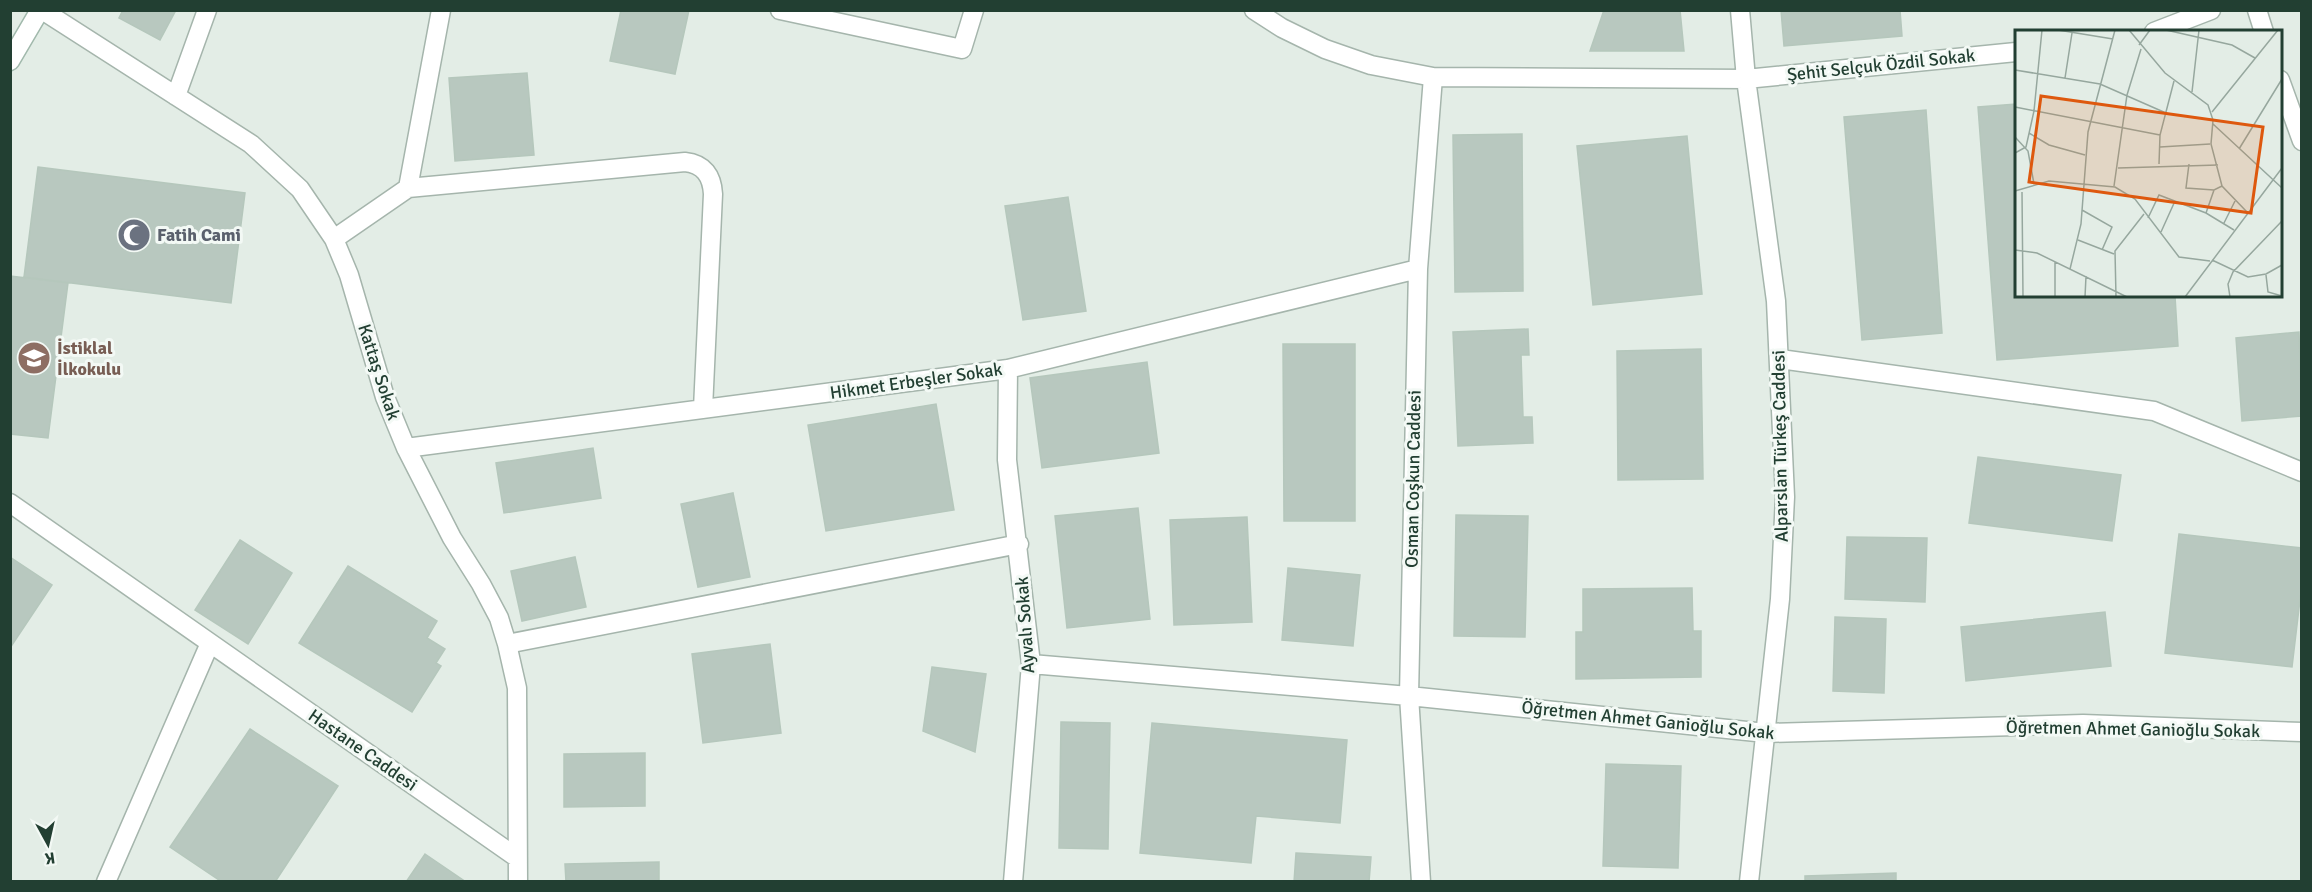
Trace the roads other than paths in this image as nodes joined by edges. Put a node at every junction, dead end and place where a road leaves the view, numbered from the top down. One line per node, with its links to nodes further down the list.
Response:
1 (41, 10): 13 (street); 17 (street, Kattaş Sokak)
2 (207, 10): 17 (street)
3 (441, 10): 19 (street)
4 (974, 10): 9 (street)
5 (1254, 10): 14 (street, Şehit Selçuk Özdil Sokak)
6 (1740, 10): 15 (street, Alparslan Türkeş Caddesi)
7 (2211, 10): 10 (street)
8 (2257, 10): 11 (street)
9 (786, 11)
10 (2159, 30)
11 (2263, 30)
12 (2015, 52): 15 (street, Şehit Selçuk Özdil Sokak)
13 (10, 61)
14 (1432, 77): 15 (street, Şehit Selçuk Özdil Sokak); 21 (street, Osman Coşkun Caddesi)
15 (1746, 79): 22 (street, Alparslan Türkeş Caddesi)
16 (2282, 86): 18 (street)
17 (176, 96): 20 (street, Kattaş Sokak)
18 (2301, 141)
19 (408, 188): 20 (street); 24 (street)
20 (334, 239): 25 (street, Kattaş Sokak)
21 (1418, 269): 23 (street, Hikmet Erbeşler Sokak); 32 (street, Osman Coşkun Caddesi)
22 (1780, 358): 26 (street); 34 (street, Alparslan Türkeş Caddesi)
23 (1008, 369): 24 (street, Hikmet Erbeşler Sokak); 28 (street, Ayvalı Sokak)
24 (703, 409): 25 (street, Hikmet Erbeşler Sokak)
25 (406, 448): 30 (street, Kattaş Sokak)
26 (2301, 472)
27 (10, 503): 29 (street, Hastane Caddesi)
28 (1018, 544): 30 (street); 31 (street, Ayvalı Sokak)
29 (210, 643): 35 (street, Hastane Caddesi); 36 (street)
30 (507, 644): 35 (street, Kattaş Sokak)
31 (1032, 664): 32 (street, Öğretmen Ahmet Ganioğlu Sokak); 38 (street, Ayvalı Sokak)
32 (1409, 696): 34 (street, Öğretmen Ahmet Ganioğlu Sokak); 39 (street, Osman Coşkun Caddesi)
33 (2301, 732): 34 (street, Öğretmen Ahmet Ganioğlu Sokak)
34 (1766, 733): 40 (street, Alparslan Türkeş Caddesi)
35 (516, 857): 37 (street, Kattaş Sokak)
36 (106, 882)
37 (518, 882)
38 (1013, 882)
39 (1421, 882)
40 (1749, 882)

